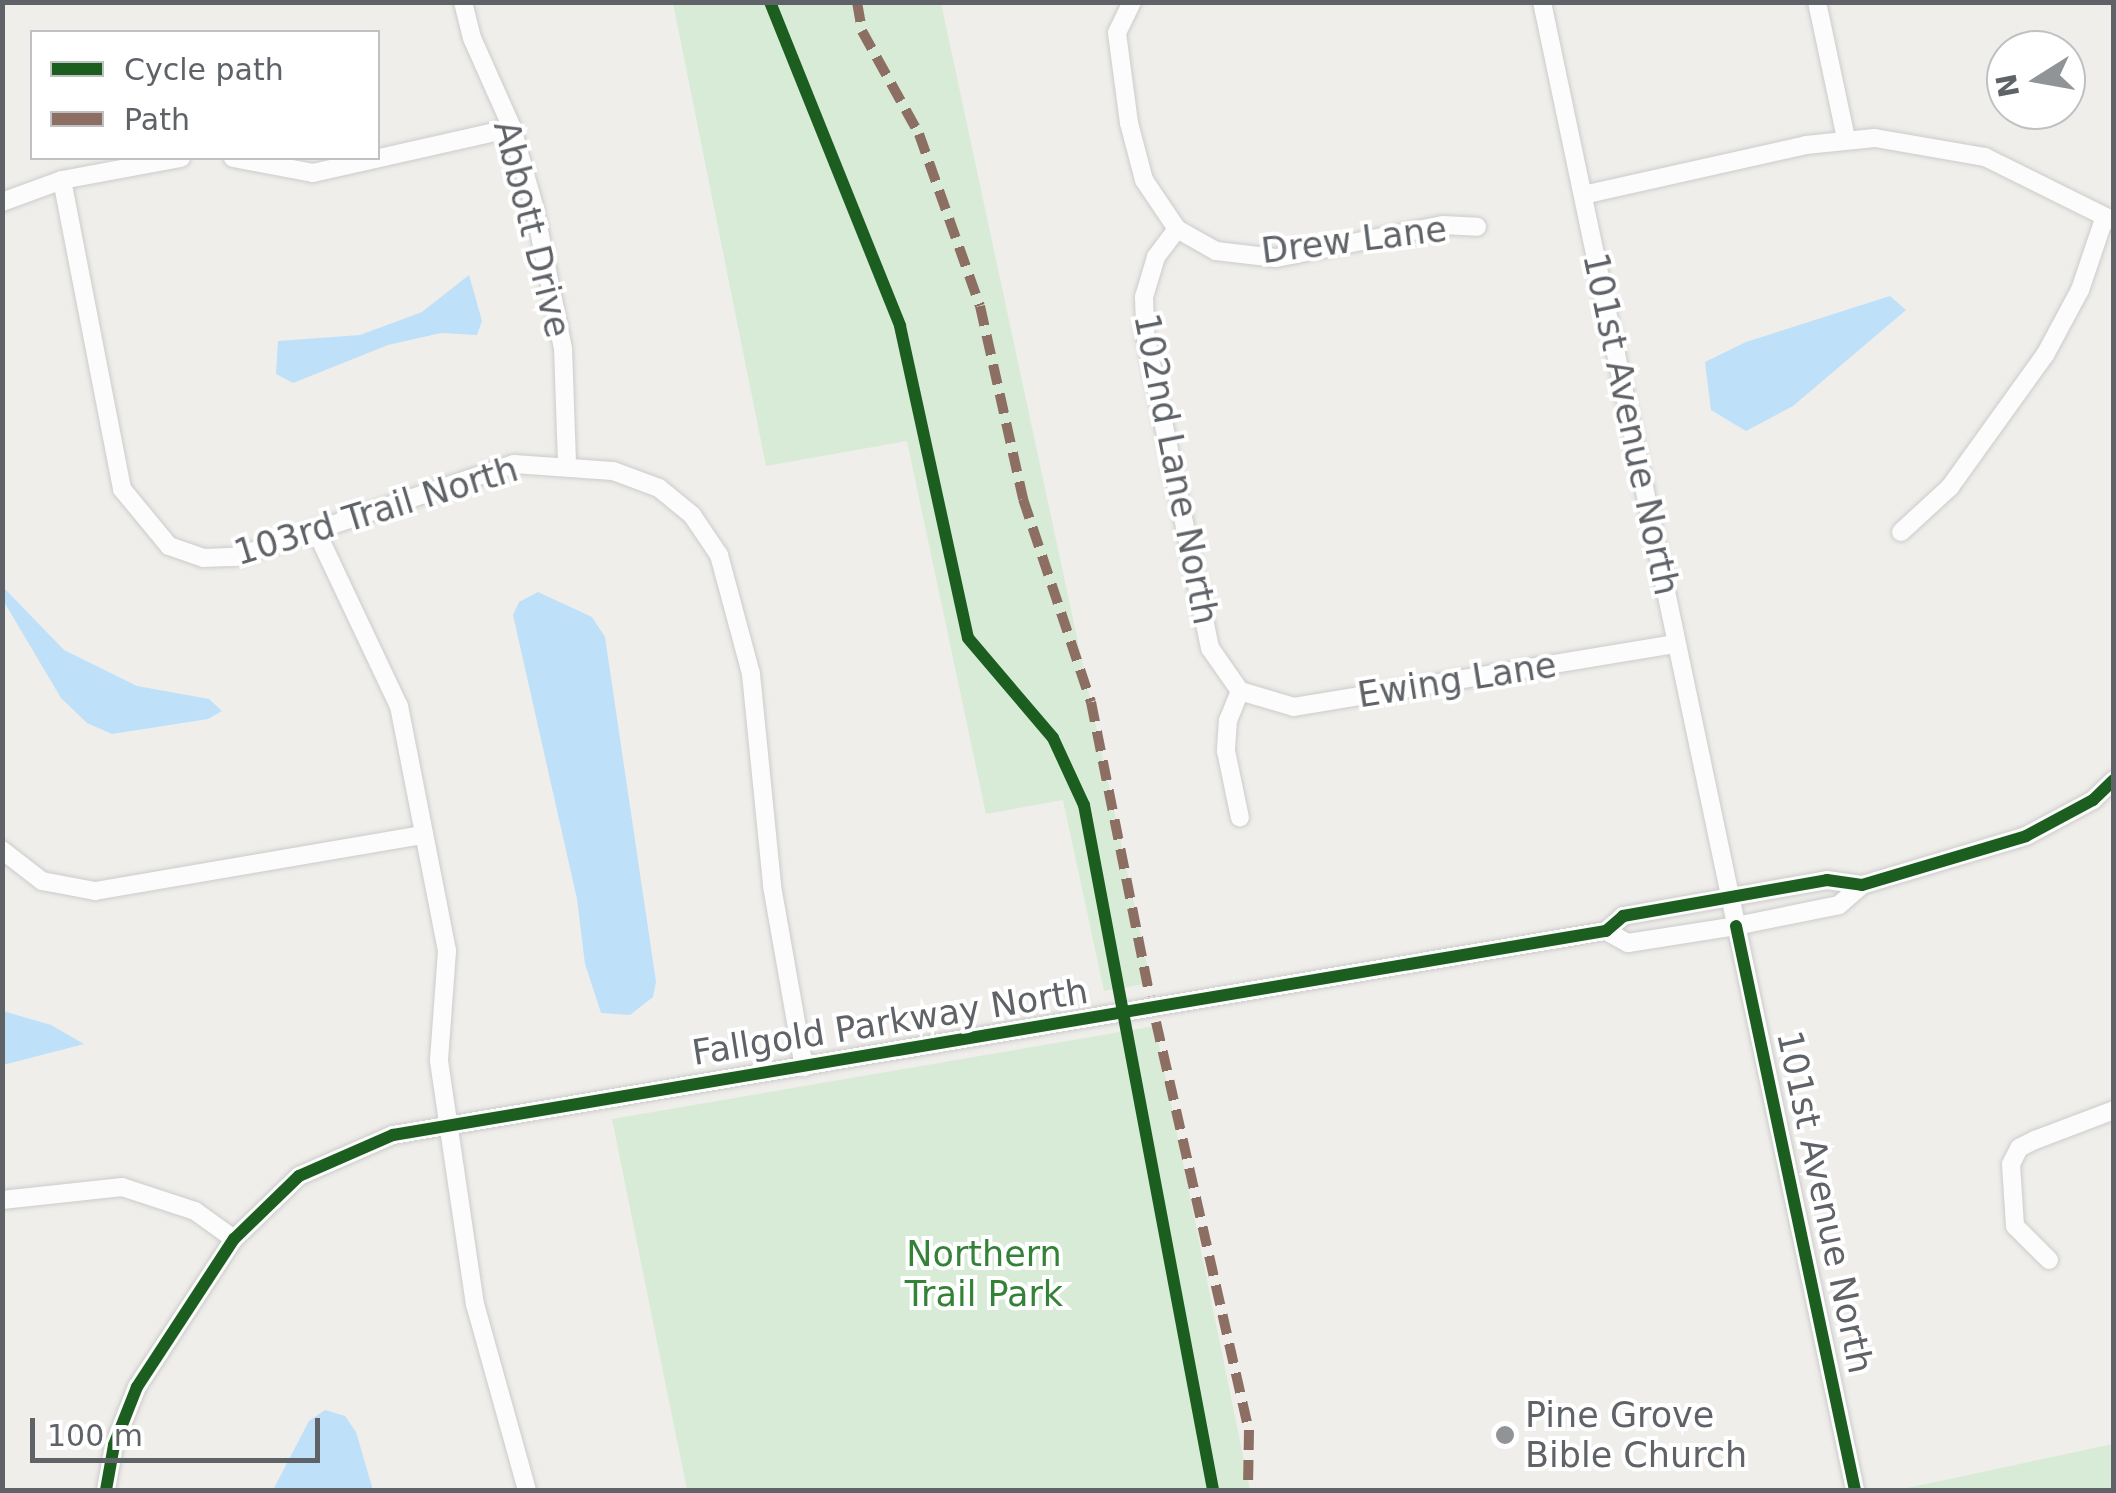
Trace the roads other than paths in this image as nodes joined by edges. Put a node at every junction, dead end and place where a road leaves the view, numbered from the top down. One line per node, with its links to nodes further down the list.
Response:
1 (463, 2): 5 (street, Abbott Drive)
2 (1542, 2): 12 (street, 101st Avenue North)
3 (1817, 2): 6 (street)
4 (1129, 6): 16 (street)
5 (512, 128): 7 (street); 17 (street, Abbott Drive)
6 (1846, 138): 12 (street); 14 (street)
7 (380, 158)
8 (169, 160): 11 (street)
9 (244, 160): 10 (street)
10 (370, 160)
11 (62, 180): 13 (street); 19 (street, 103rd Trail North)
12 (1583, 195): 20 (street, 101st Avenue North)
13 (2, 202)
14 (2109, 220): 18 (street)
15 (1478, 227): 16 (street, Drew Lane)
16 (1177, 229): 21 (street, 102nd Lane North)
17 (567, 463): 19 (street, 103rd Trail North); 30 (street, 103rd Trail North)
18 (1901, 532)
19 (318, 535): 24 (street)
20 (1676, 644): 21 (street, Ewing Lane); 27 (street, 101st Avenue North)
21 (1240, 692): 23 (street)
22 (2114, 780): 26 (street)
23 (1240, 818)
24 (424, 835): 25 (street); 32 (street)
25 (2, 850)
26 (1862, 885): 27 (street, Fallgold Parkway North); 28 (street, Fallgold Parkway North)
27 (1730, 899): 28 (street, 101st Avenue North); 29 (street, Fallgold Parkway North)
28 (1736, 926): 29 (street, Fallgold Parkway North); 38 (street, 101st Avenue North)
29 (1606, 931): 30 (street, Fallgold Parkway North)
30 (804, 1067): 32 (street, Fallgold Parkway North)
31 (2114, 1110): 35 (street)
32 (448, 1126): 34 (street, Fallgold Parkway North); 37 (street)
33 (2, 1200): 34 (street)
34 (234, 1240): 36 (street, Fallgold Parkway North)
35 (2049, 1260)
36 (106, 1490)
37 (527, 1490)
38 (1854, 1490)

